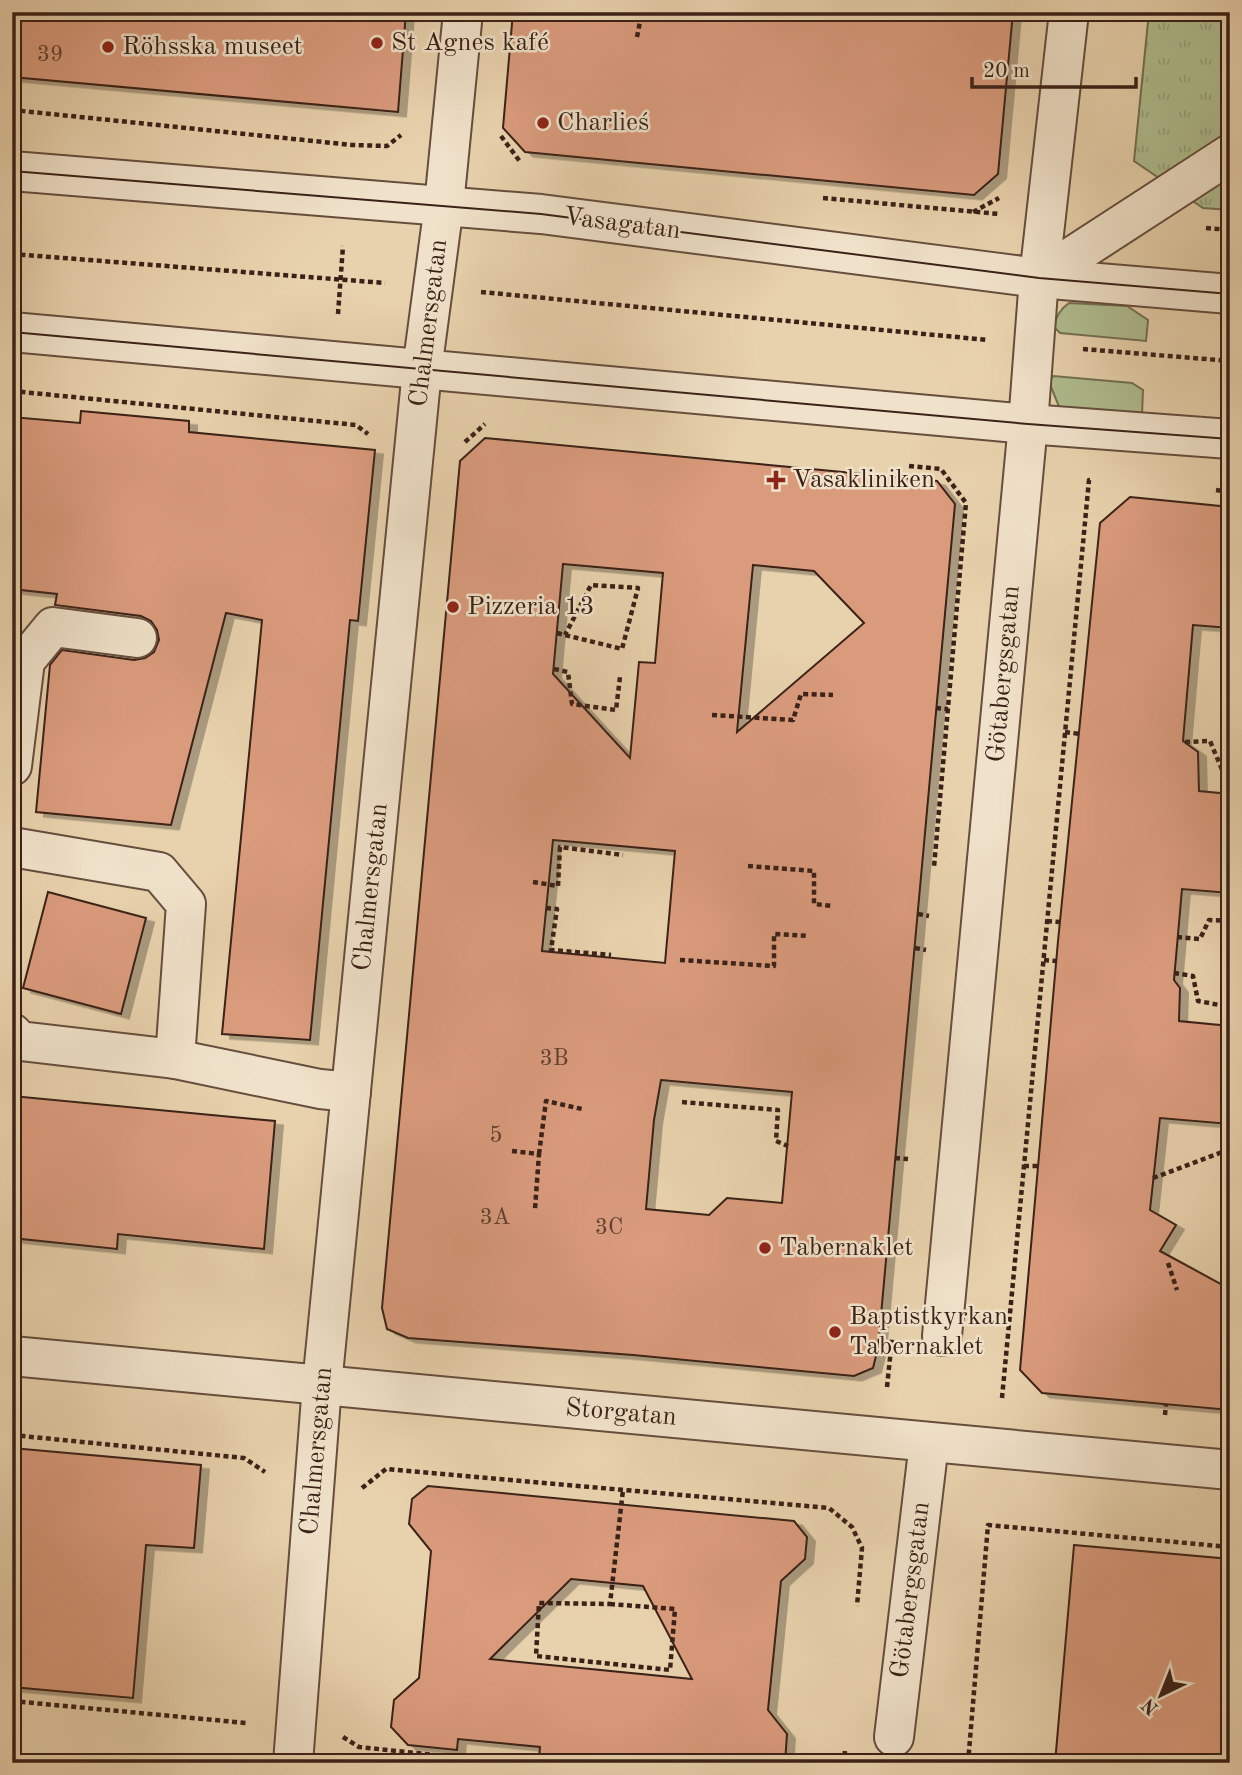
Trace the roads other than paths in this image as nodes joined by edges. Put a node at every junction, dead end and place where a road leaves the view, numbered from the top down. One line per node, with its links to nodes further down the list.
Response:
1 (463, 12): 5 (street, Chalmersgatan)
2 (1069, 12): 6 (street, Götabergsgatan)
3 (1230, 154): 6 (street)
4 (12, 171): 5 (street, Vasagatan)
5 (444, 205): 6 (street, Vasagatan); 9 (street, Chalmersgatan)
6 (1039, 278): 7 (street, Vasagatan); 10 (street, Götabergsgatan)
7 (1230, 294)
8 (12, 332): 9 (street)
9 (422, 370): 10 (street); 17 (street, Chalmersgatan)
10 (1028, 424): 11 (street); 18 (street, Götabergsgatan)
11 (1230, 439)
12 (137, 638): 13 (street)
13 (12, 766)
14 (12, 847): 16 (street)
15 (12, 1033): 16 (street)
16 (175, 1059): 17 (street)
17 (351, 1092): 20 (street, Chalmersgatan)
18 (942, 1336)
19 (12, 1356): 20 (street, Storgatan)
20 (322, 1385): 21 (street, Storgatan); 24 (street, Chalmersgatan)
21 (929, 1443): 22 (street, Storgatan); 23 (street, Götabergsgatan)
22 (1230, 1470)
23 (894, 1737)
24 (294, 1746)

